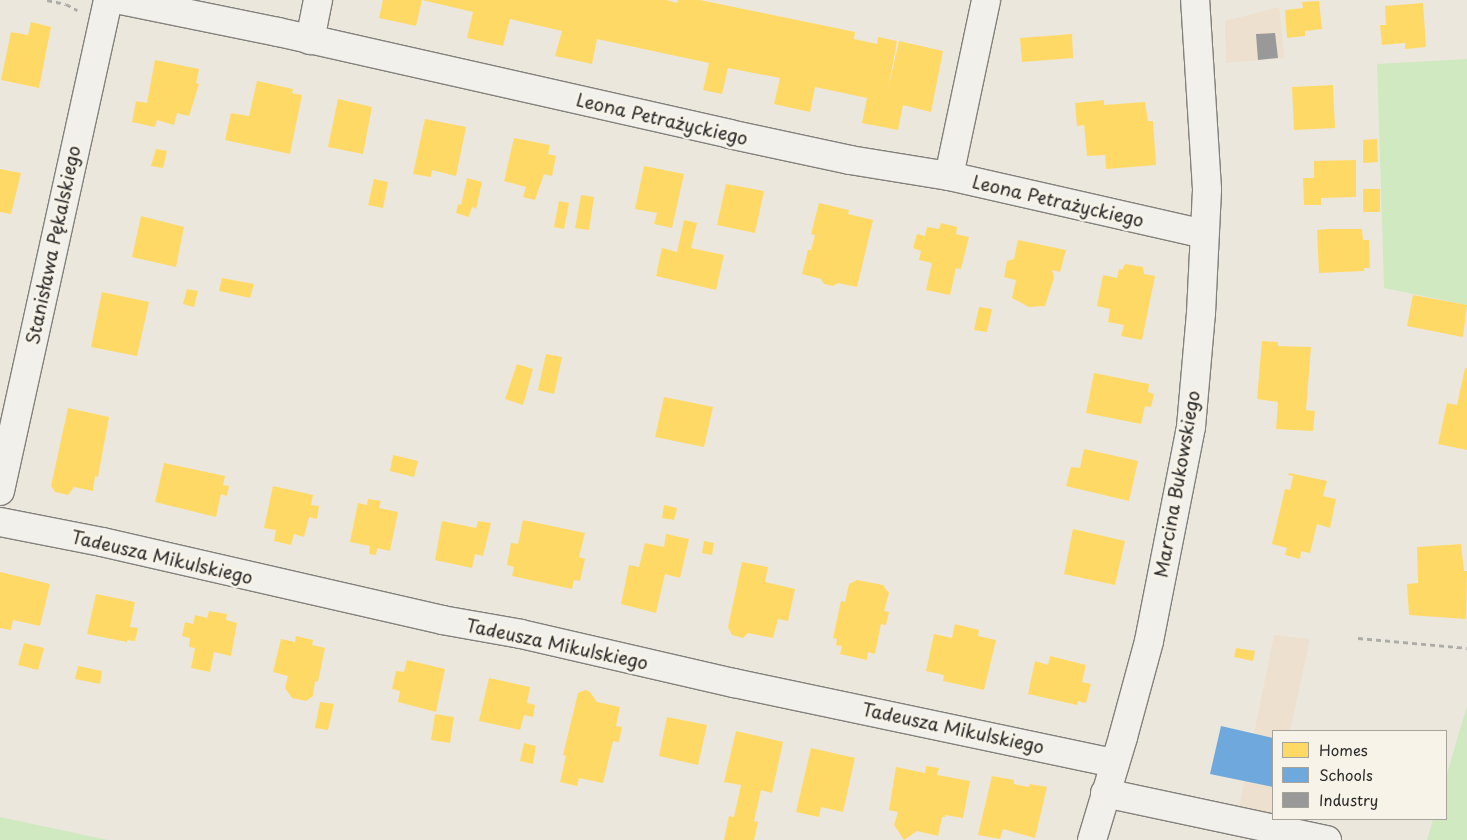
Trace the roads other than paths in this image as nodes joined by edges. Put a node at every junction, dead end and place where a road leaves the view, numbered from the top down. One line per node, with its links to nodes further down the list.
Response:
1 (108, 0): 9 (street, Stanisława Pękalskiego)
2 (121, 0): 6 (street, Leona Petrażyckiego)
3 (318, 0): 6 (street)
4 (986, 0): 7 (street)
5 (1195, 0): 8 (street, Marcina Bukowskiego)
6 (310, 40): 7 (street, Leona Petrażyckiego)
7 (949, 176): 8 (street, Leona Petrażyckiego)
8 (1204, 234): 11 (street, Marcina Bukowskiego)
9 (0, 491)
10 (0, 522): 11 (street, Tadeusza Mikulskiego)
11 (1115, 763): 12 (street, Marcina Bukowskiego)
12 (1105, 793): 13 (street, Marcina Bukowskiego); 14 (street)
13 (1092, 840)
14 (1327, 840)

